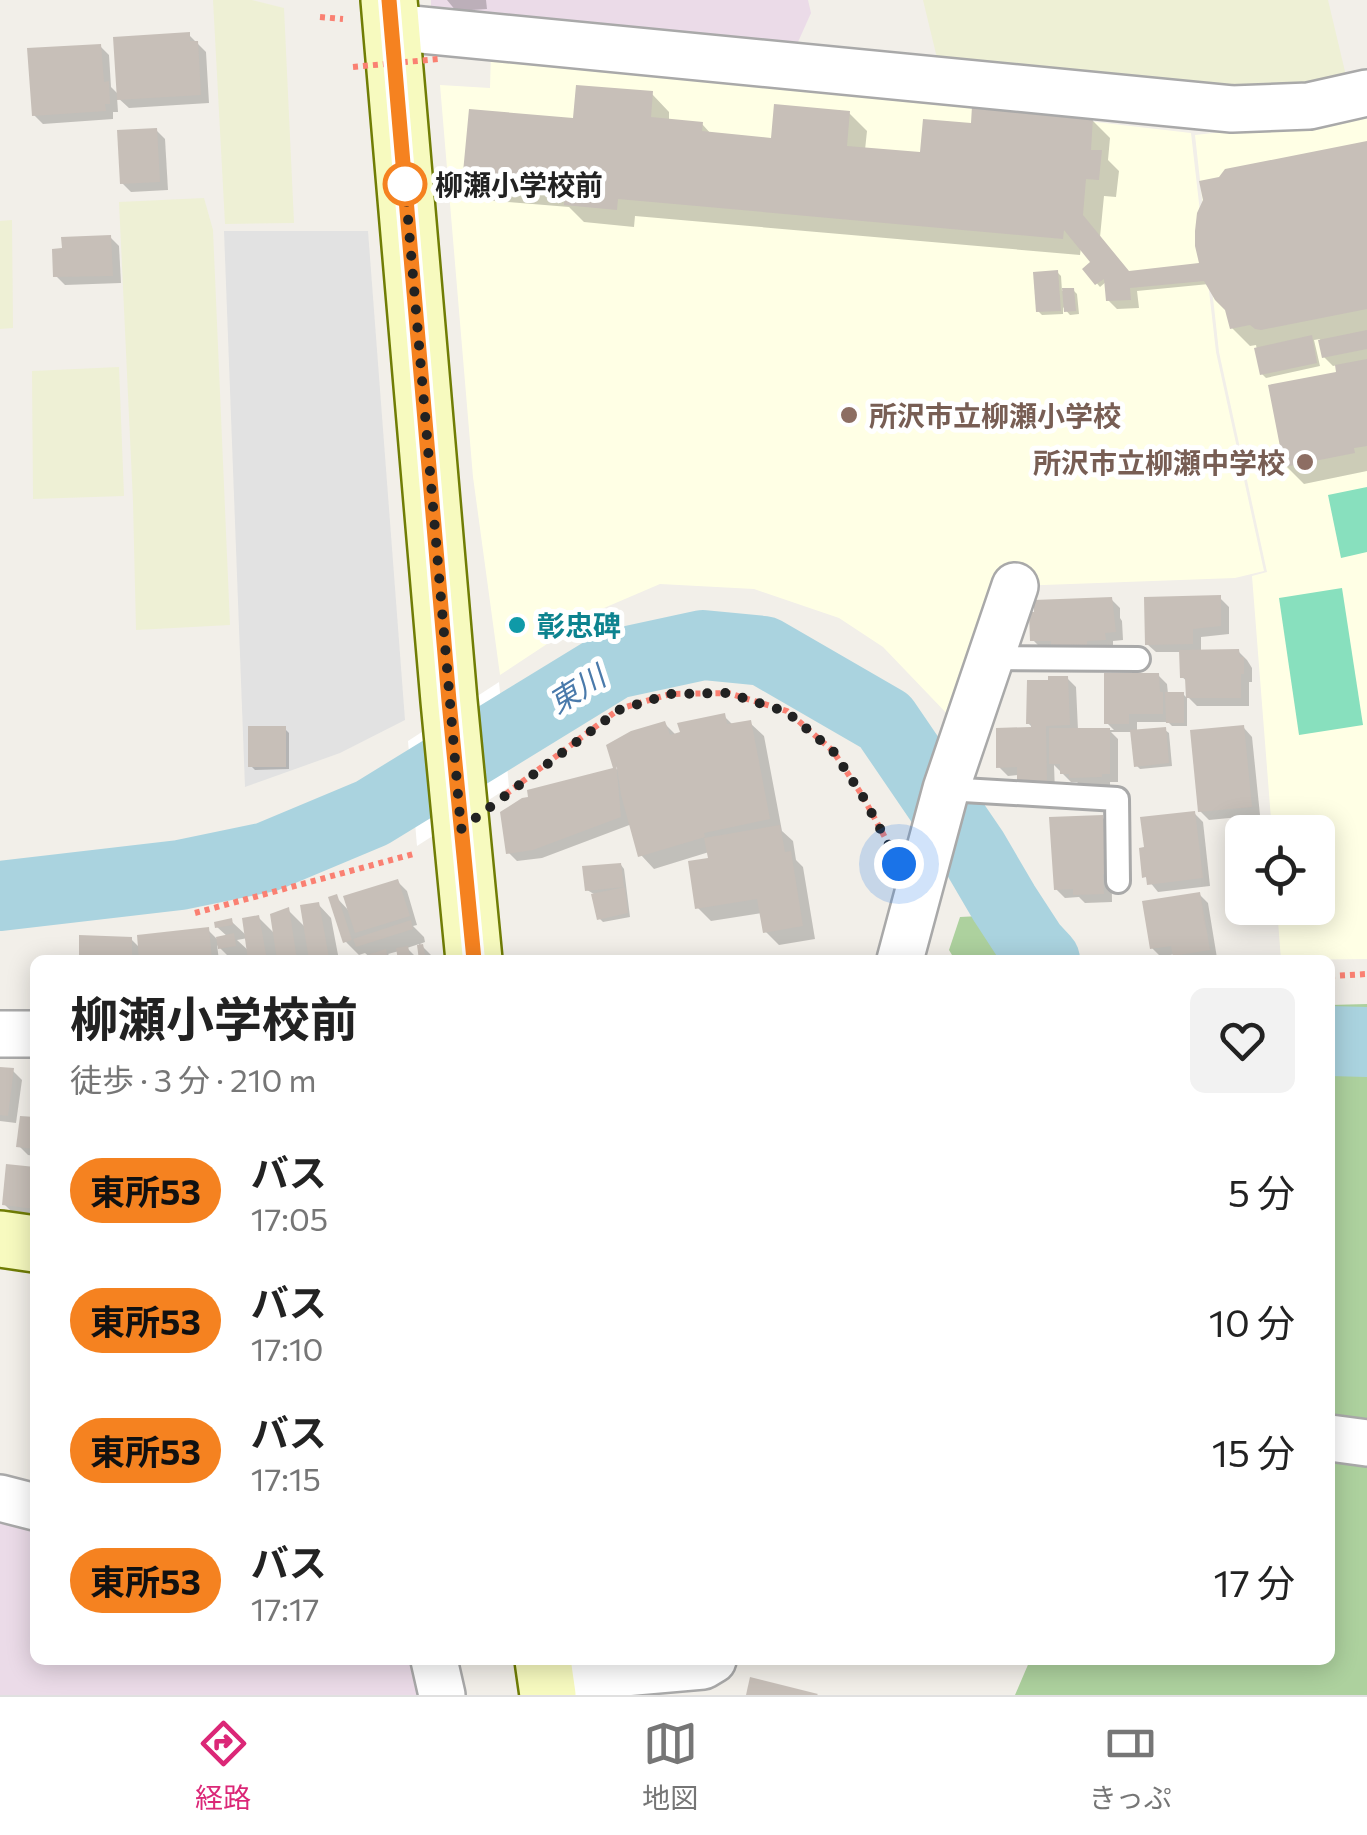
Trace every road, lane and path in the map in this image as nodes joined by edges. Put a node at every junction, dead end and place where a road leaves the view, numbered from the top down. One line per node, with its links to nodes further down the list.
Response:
1 (390, 14): 4 (street); 9 (street)
2 (438, 59): 3 (path, bridge)
3 (353, 66)
4 (1367, 93)
5 (1014, 586): 6 (street)
6 (990, 658): 7 (lane); 8 (street)
7 (1138, 659)
8 (946, 789): 10 (lane); 11 (street)
9 (460, 811): 11 (path); 12 (path); 13 (street)
10 (1118, 881)
11 (920, 886): 14 (street)
12 (195, 913)
13 (474, 955)
14 (901, 955)
15 (1367, 974): 16 (path)
16 (1335, 976)
17 (0, 1034): 18 (street)
18 (30, 1034)
19 (0, 1239): 20 (street)
20 (30, 1243)
21 (1335, 1439): 22 (street)
22 (1367, 1442)
23 (0, 1498): 24 (street)
24 (30, 1507)
25 (435, 1665): 28 (street)
26 (705, 1665): 27 (street)
27 (546, 1678)
28 (442, 1695)

